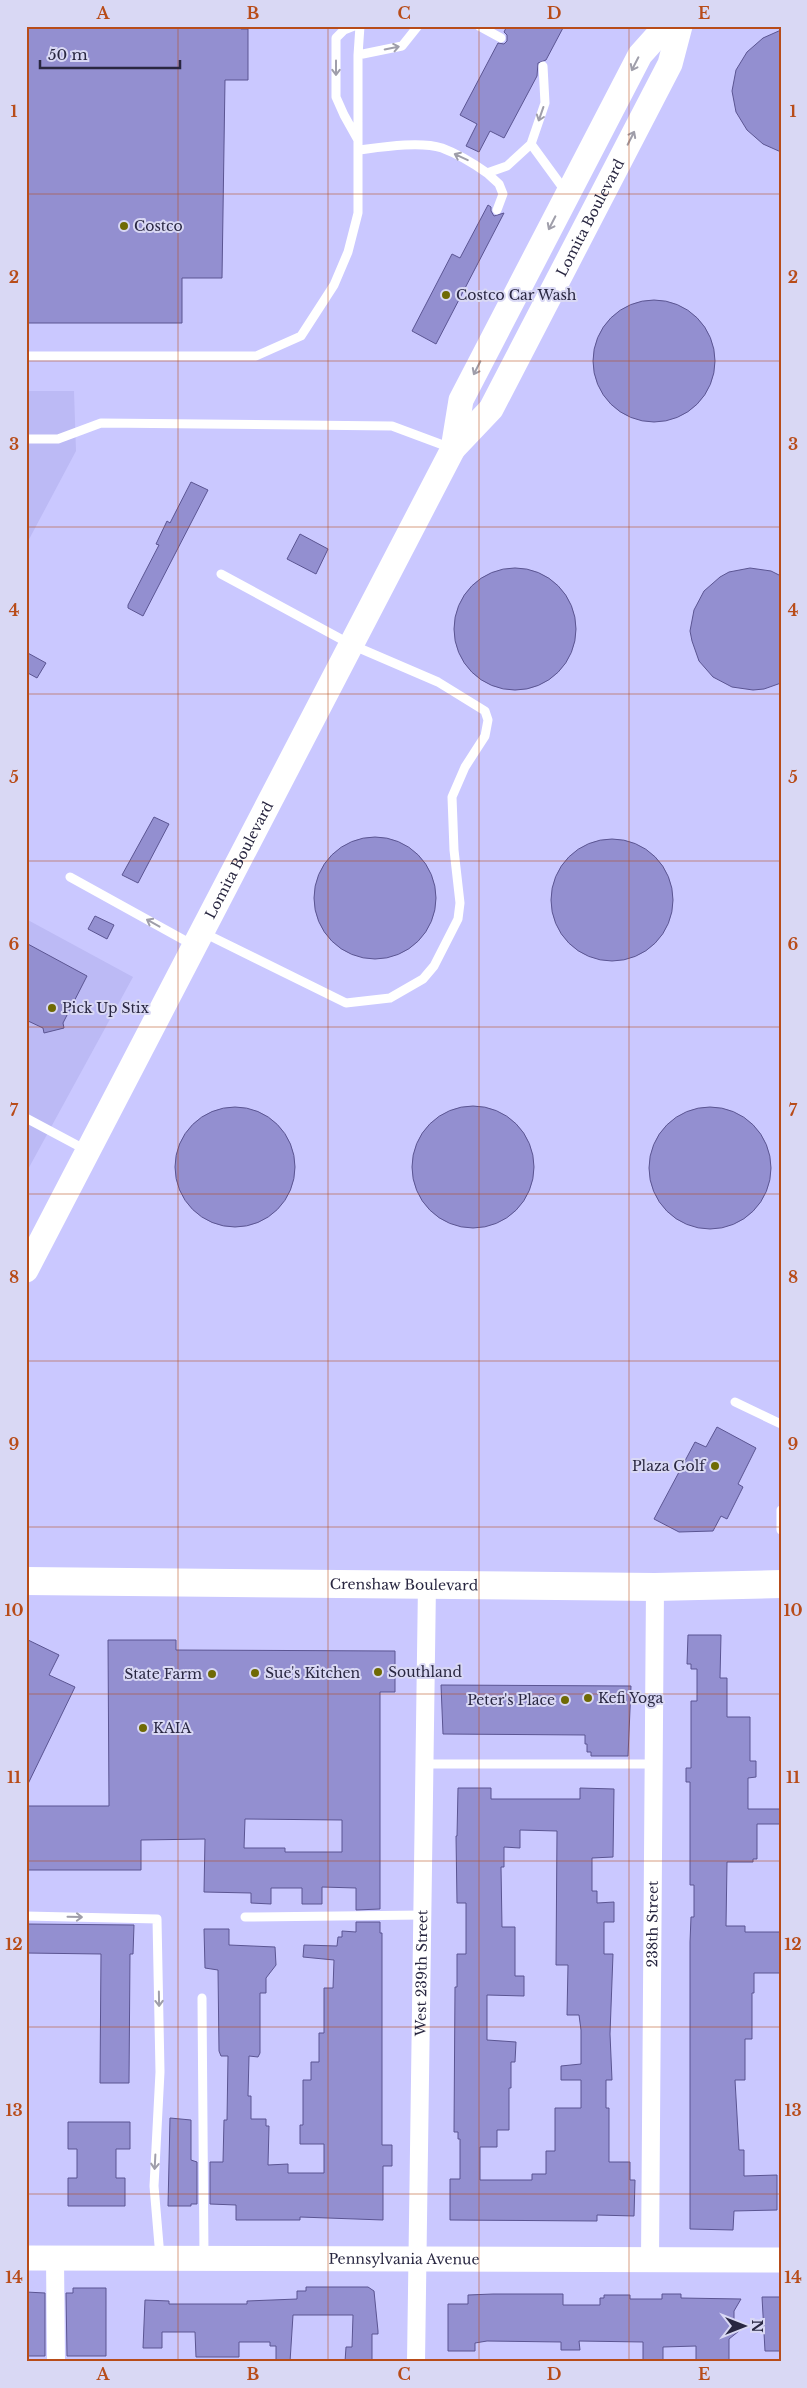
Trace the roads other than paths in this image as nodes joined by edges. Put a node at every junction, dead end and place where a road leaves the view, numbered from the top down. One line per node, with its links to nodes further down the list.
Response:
1 (354, 26): 11 (lane, one-way to 11)
2 (360, 26): 8 (lane)
3 (418, 26): 8 (lane, one-way to 3)
4 (479, 26): 7 (lane)
5 (666, 26): 13 (main road, Lomita Boulevard, one-way to 13)
6 (680, 26): 17 (main road, Lomita Boulevard, one-way to 6)
7 (501, 38)
8 (358, 55): 11 (lane)
9 (543, 66): 10 (lane, one-way to 10)
10 (531, 144): 12 (lane); 13 (lane)
11 (359, 145): 12 (lane, one-way to 11); 15 (lane)
12 (487, 172): 14 (lane)
13 (568, 193): 17 (main road, Lomita Boulevard, one-way to 17)
14 (497, 210)
15 (26, 356)
16 (26, 439): 17 (lane)
17 (453, 449): 19 (main road, Lomita Boulevard)
18 (221, 574): 19 (lane)
19 (352, 645): 21 (main road, Lomita Boulevard); 21 (lane)
20 (70, 877): 21 (lane, one-way to 20)
21 (199, 940): 23 (main road, Lomita Boulevard)
22 (26, 1118): 23 (lane)
23 (89, 1152): 24 (main road, Lomita Boulevard)
24 (26, 1270)
25 (735, 1402): 26 (lane)
26 (781, 1424)
27 (781, 1510): 28 (lane)
28 (781, 1530)
29 (26, 1581): 30 (main road, Crenshaw Boulevard)
30 (427, 1584): 32 (main road, Crenshaw Boulevard); 33 (street, West 239th Street)
31 (781, 1584): 32 (main road, Crenshaw Boulevard)
32 (655, 1587): 34 (street, 238th Street)
33 (424, 1764): 34 (lane); 35 (street, West 239th Street)
34 (652, 1764): 44 (street, 238th Street)
35 (422, 1915): 37 (lane); 43 (street, West 239th Street)
36 (26, 1916): 41 (lane, one-way to 41)
37 (245, 1918)
38 (202, 1998): 42 (lane)
39 (26, 2258): 40 (main road, Pennsylvania Avenue)
40 (55, 2258): 41 (main road, Pennsylvania Avenue); 46 (street)
41 (160, 2259): 42 (main road, Pennsylvania Avenue)
42 (204, 2259): 43 (main road, Pennsylvania Avenue)
43 (416, 2259): 44 (main road, Pennsylvania Avenue); 47 (street, West 239th Street)
44 (650, 2260): 45 (main road, Pennsylvania Avenue)
45 (781, 2260)
46 (56, 2362)
47 (416, 2362)

